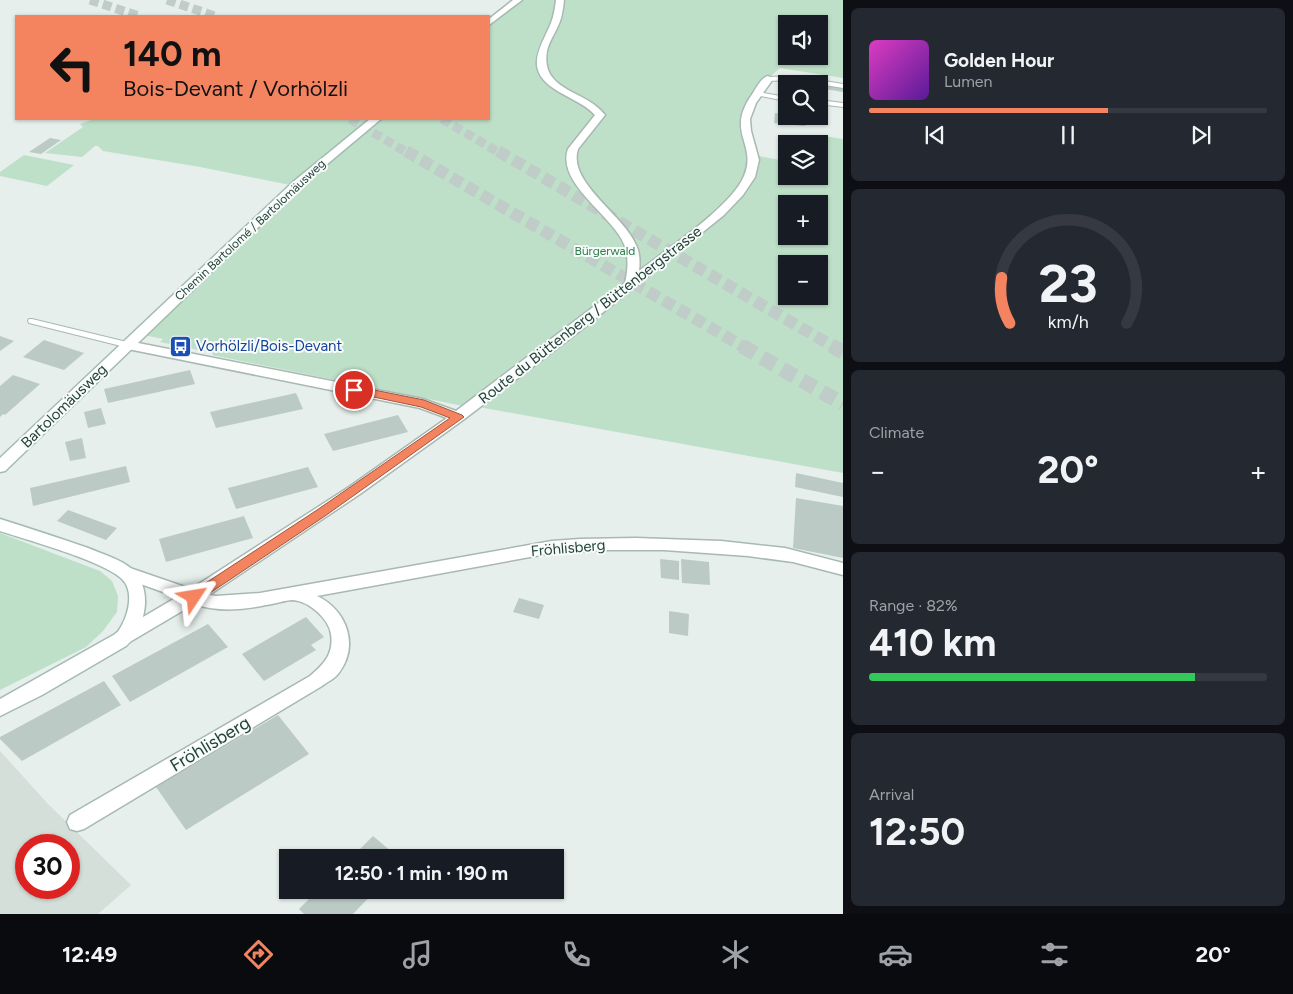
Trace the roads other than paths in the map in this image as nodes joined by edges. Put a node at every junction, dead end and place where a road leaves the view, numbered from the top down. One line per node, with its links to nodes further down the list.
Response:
1 (518, 0): 3 (street)
2 (560, 0): 11 (street)
3 (490, 22)
4 (768, 78): 5 (lane); 6 (street, Route du Büttenberg / Büttenbergstrasse)
5 (843, 86)
6 (757, 94): 7 (lane); 11 (street, Route du Büttenberg / Büttenbergstrasse)
7 (778, 98)
8 (828, 103): 9 (lane)
9 (843, 104)
10 (375, 120): 13 (street, Chemin Bartolomé / Bartolomäusweg)
11 (631, 284): 14 (street, Route du Büttenberg / Büttenbergstrasse)
12 (32, 321): 13 (lane)
13 (128, 345): 14 (street); 15 (street, Bartolomäusweg)
14 (458, 417): 20 (street, Route du Büttenberg / Büttenbergstrasse)
15 (0, 468)
16 (0, 524): 18 (street)
17 (843, 569): 19 (street, Fröhlisberg)
18 (127, 573): 20 (street); 21 (street)
19 (294, 593): 20 (street, Fröhlisberg); 23 (street, Fröhlisberg)
20 (194, 597): 21 (street, Route du Büttenberg / Büttenbergstrasse)
21 (122, 638): 22 (street, Route du Büttenberg / Büttenbergstrasse)
22 (0, 708)
23 (77, 822)

